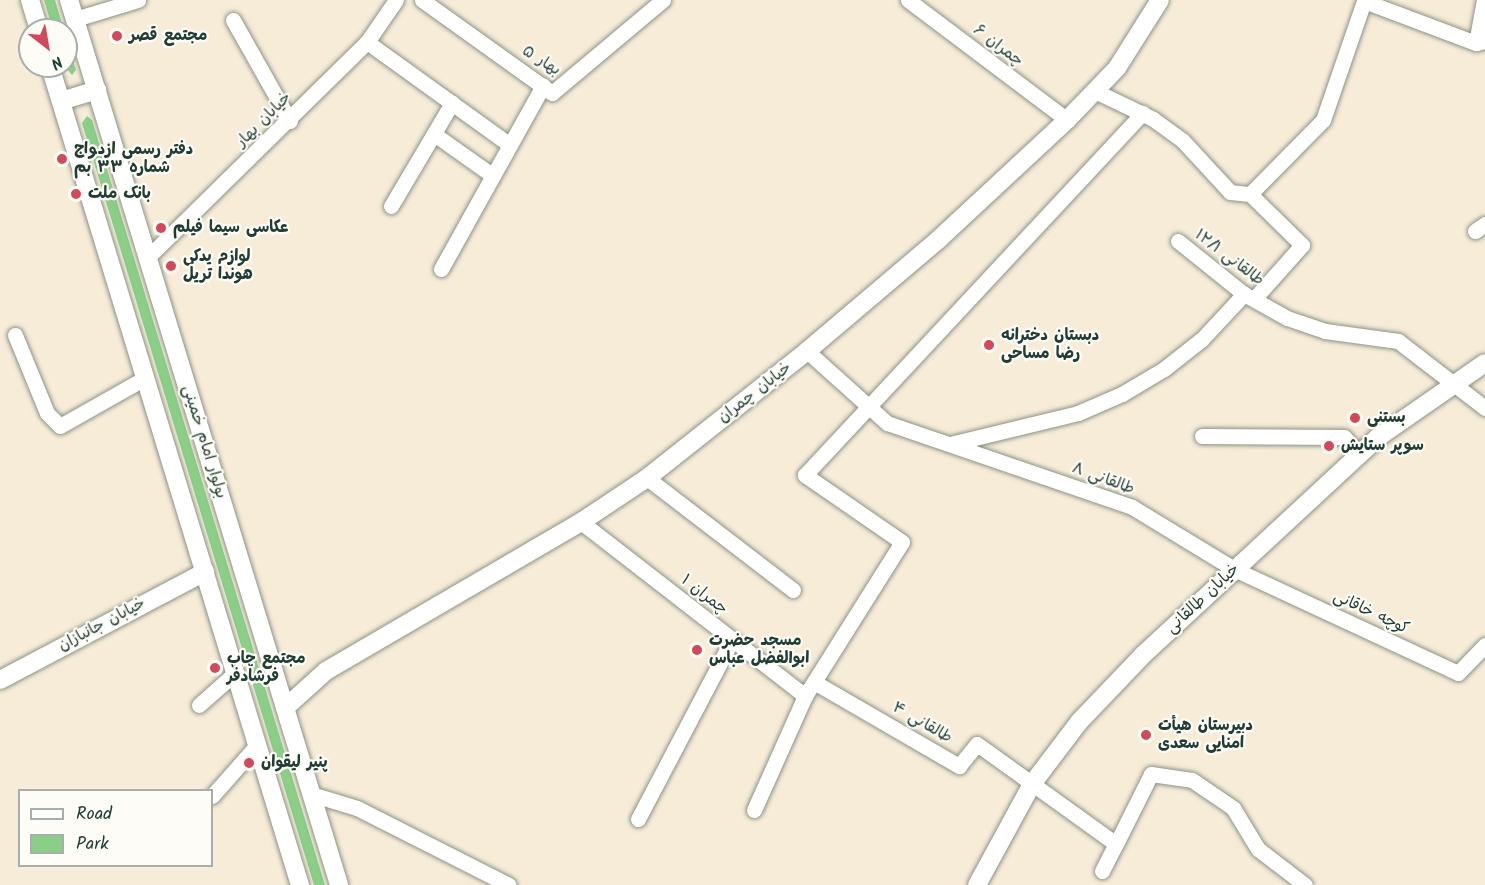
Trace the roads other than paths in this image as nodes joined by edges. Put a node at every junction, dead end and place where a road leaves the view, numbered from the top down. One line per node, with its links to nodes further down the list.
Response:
1 (30, 0): 10 (main road)
2 (69, 0): 11 (main road, بولوار امام خمینی)
3 (138, 0): 12 (street)
4 (396, 0): 15 (street, خیابان بهار)
5 (422, 0): 18 (street, بهار ۵)
6 (663, 0): 18 (street, بهار ۵)
7 (908, 0): 25 (street, چمران ۶)
8 (1160, 0): 20 (main road, خیابان چمران)
9 (1484, 0): 16 (street)
10 (35, 18)
11 (75, 18)
12 (78, 18)
13 (233, 20): 24 (street)
14 (78, 29): 19 (main road, بولوار امام خمینی)
15 (367, 42): 22 (street); 24 (street, خیابان بهار)
16 (1480, 42): 29 (street)
17 (54, 78): 21 (main road)
18 (543, 86): 27 (street)
19 (97, 90): 21 (main road); 32 (main road, بولوار امام خمینی)
20 (1095, 91): 23 (street); 25 (main road, خیابان چمران)
21 (61, 101): 38 (main road)
22 (452, 103): 26 (street); 27 (street)
23 (1142, 113): 29 (street); 40 (street)
24 (290, 120): 32 (street, خیابان بهار)
25 (1067, 120): 36 (main road, خیابان چمران)
26 (434, 134): 28 (street); 30 (street)
27 (510, 145): 28 (street)
28 (493, 176): 33 (street)
29 (1250, 194): 34 (street)
30 (391, 206)
31 (1178, 241): 34 (street, طالقانی ۱۲/۱)
32 (148, 257): 57 (main road, بولوار امام خمینی)
33 (441, 269)
34 (1249, 297): 39 (street, طالقانی ۱۲/۱); 43 (street)
35 (15, 335): 38 (street)
36 (807, 351): 40 (street, طالقانی ۸); 45 (main road, خیابان چمران)
37 (1485, 363): 39 (main road, خیابان طالقانی)
38 (145, 378): 48 (main road)
39 (1455, 382): 41 (street, طالقانی ۱۲/۱); 44 (main road, خیابان طالقانی)
40 (869, 406): 43 (street, طالقانی ۸); 54 (street)
41 (1485, 408)
42 (1202, 436): 44 (street)
43 (950, 444): 47 (street, طالقانی ۸)
44 (1360, 454): 47 (main road, خیابان طالقانی)
45 (647, 478): 46 (main road, خیابان چمران); 49 (street)
46 (580, 522): 50 (street, چمران ۱); 57 (main road, خیابان چمران)
47 (1234, 569): 51 (street, کوچه خاقانی); 59 (main road, خیابان طالقانی)
48 (205, 572): 52 (main road); 53 (main road, خیابان جانبازان)
49 (793, 590)
50 (732, 640): 55 (street, چمران ۱); 63 (street)
51 (1485, 645)
52 (235, 673): 56 (street); 58 (main road)
53 (0, 680)
54 (814, 682): 55 (street); 59 (street, طالقانی ۴)
55 (805, 696): 62 (street)
56 (199, 705)
57 (285, 708): 60 (main road, بولوار امام خمینی)
58 (257, 746): 61 (street); 66 (main road)
59 (1032, 784): 64 (street); 69 (main road, خیابان طالقانی)
60 (311, 794): 67 (main road, بولوار امام خمینی); 68 (street)
61 (213, 795)
62 (754, 810)
63 (638, 819)
64 (1116, 844): 65 (street); 70 (street)
65 (1102, 872)
66 (300, 885)
67 (339, 885)
68 (509, 885)
69 (977, 885)
70 (1305, 885)

